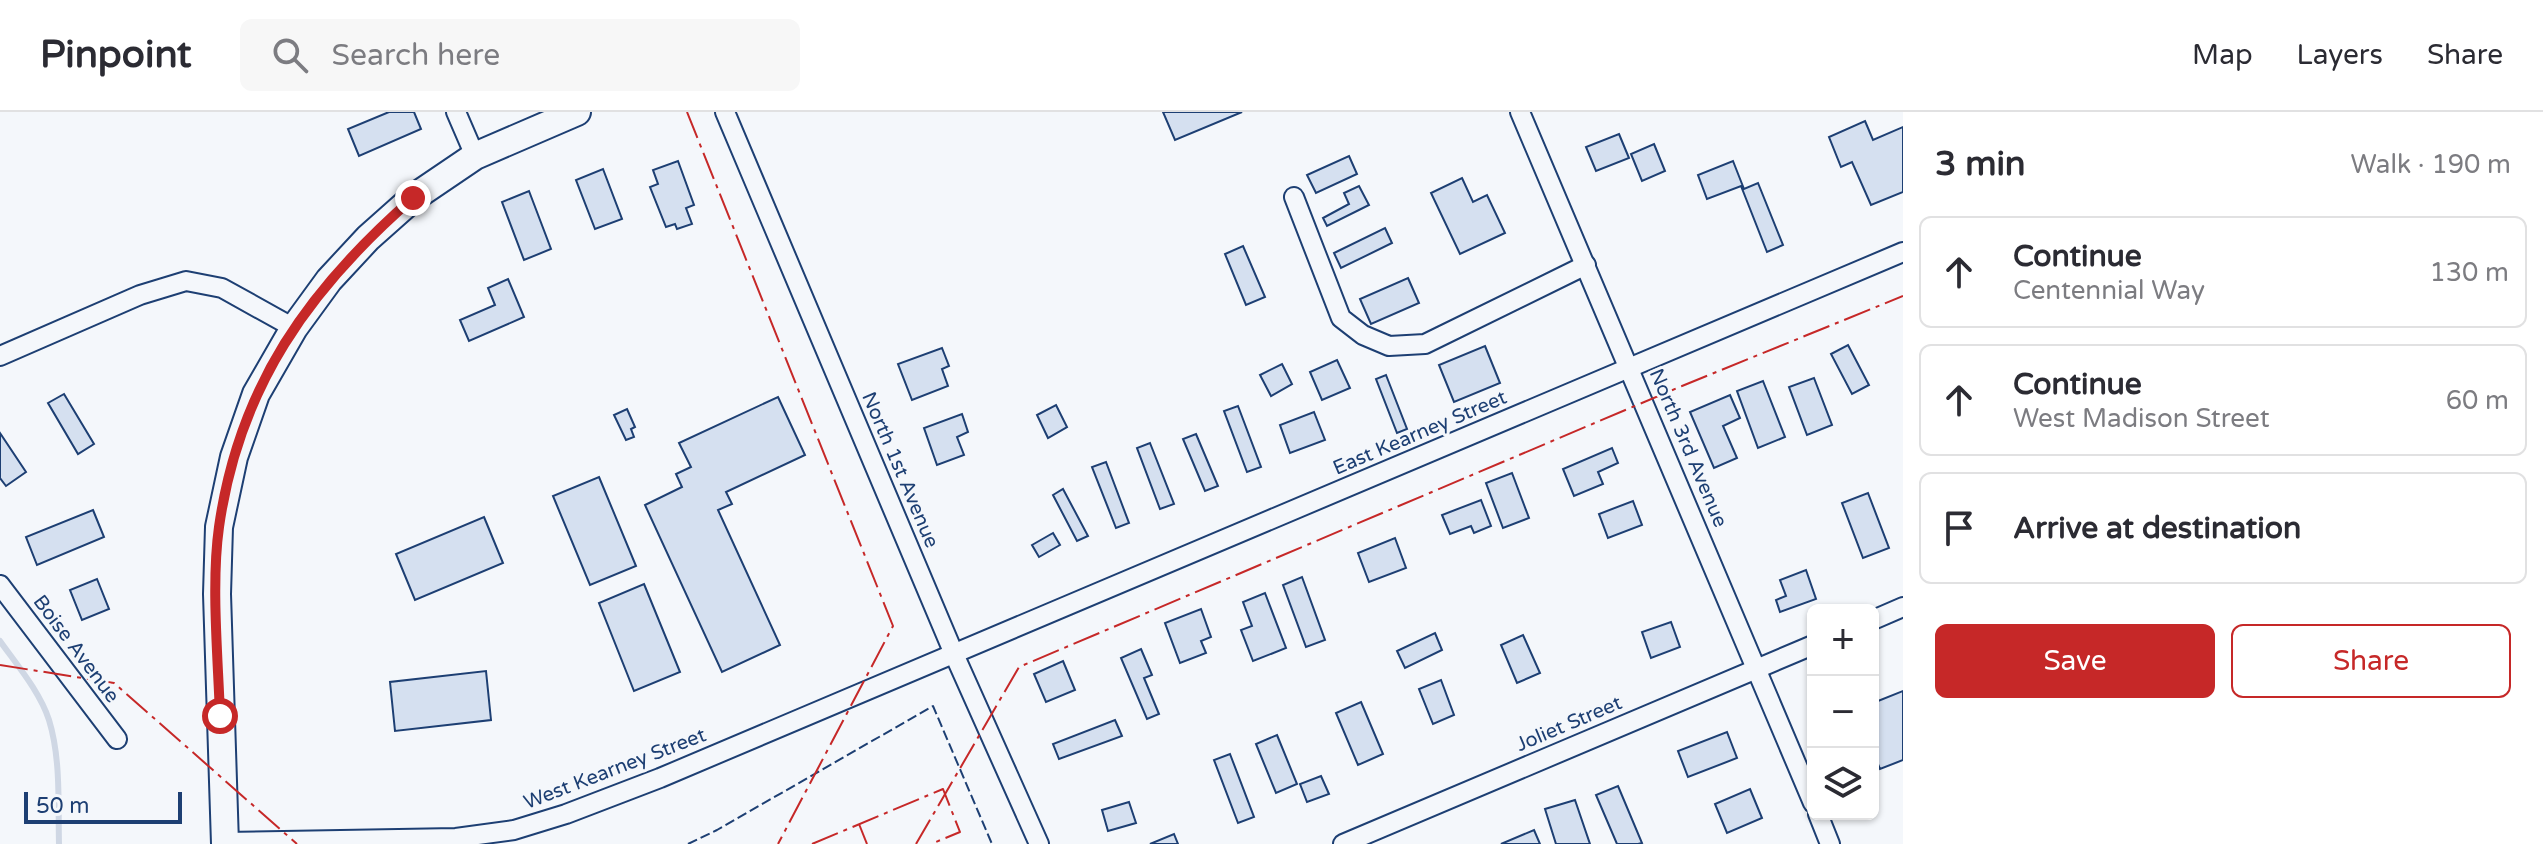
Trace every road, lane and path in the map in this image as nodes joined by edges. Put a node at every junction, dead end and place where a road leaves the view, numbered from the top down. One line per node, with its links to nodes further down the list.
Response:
1 (456, 112): 5 (street)
2 (577, 112): 5 (main road)
3 (725, 112): 16 (street, North 1st Avenue)
4 (1520, 112): 8 (street, North 3rd Avenue)
5 (475, 156): 9 (main road)
6 (1294, 197): 8 (street)
7 (1903, 252): 11 (street, East Kearney Street)
8 (1586, 265): 11 (street, North 3rd Avenue)
9 (294, 328): 10 (street); 21 (main road)
10 (0, 356)
11 (1630, 368): 16 (street, East Kearney Street); 17 (street, North 3rd Avenue)
12 (0, 585): 18 (street, Boise Avenue)
13 (1903, 607): 14 (street)
14 (1879, 617)
15 (1807, 648): 17 (street, Joliet Street)
16 (954, 654): 21 (street, West Kearney Street); 22 (street, North 1st Avenue)
17 (1757, 669): 19 (street, North 3rd Avenue); 23 (street, Joliet Street)
18 (117, 739)
19 (1807, 789)
20 (1820, 820): 24 (street)
21 (225, 843)
22 (1039, 844)
23 (1343, 844)
24 (1830, 844)

